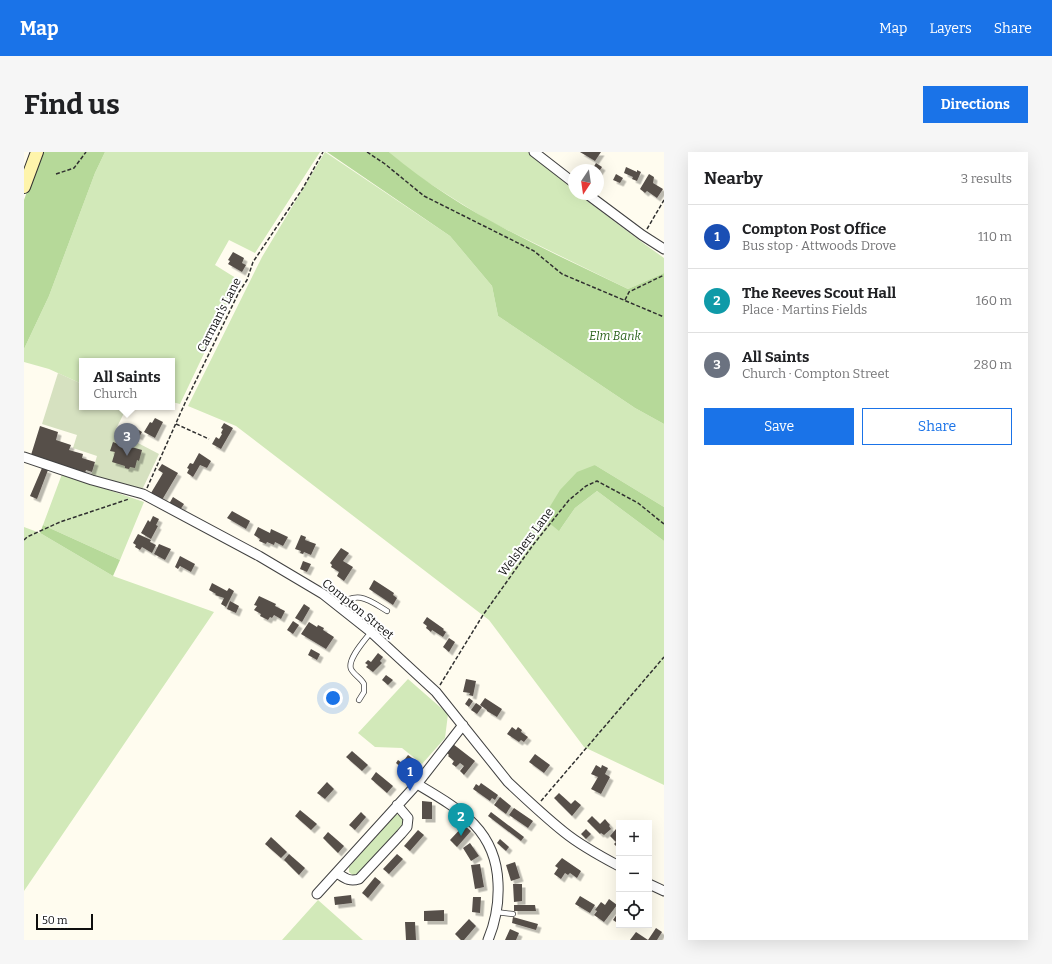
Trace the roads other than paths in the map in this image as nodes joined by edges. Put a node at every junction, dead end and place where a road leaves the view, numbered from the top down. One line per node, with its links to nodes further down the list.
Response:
1 (37, 152): 4 (street)
2 (534, 152): 3 (street)
3 (568, 179)
4 (24, 187)
5 (595, 200): 6 (street)
6 (664, 249)
7 (24, 457): 8 (street, Compton Street)
8 (337, 605): 9 (lane); 10 (street, Compton Street)
9 (387, 612)
10 (371, 632): 11 (lane); 12 (street, Compton Street)
11 (359, 700)
12 (463, 725): 13 (street); 15 (street, Compton Street)
13 (417, 784): 14 (street); 20 (street)
14 (397, 805): 16 (street); 16 (street)
15 (616, 864)
16 (337, 873): 19 (street)
17 (652, 885): 18 (street)
18 (664, 891)
19 (317, 894)
20 (496, 912): 21 (lane); 22 (street)
21 (513, 914)
22 (488, 940)

